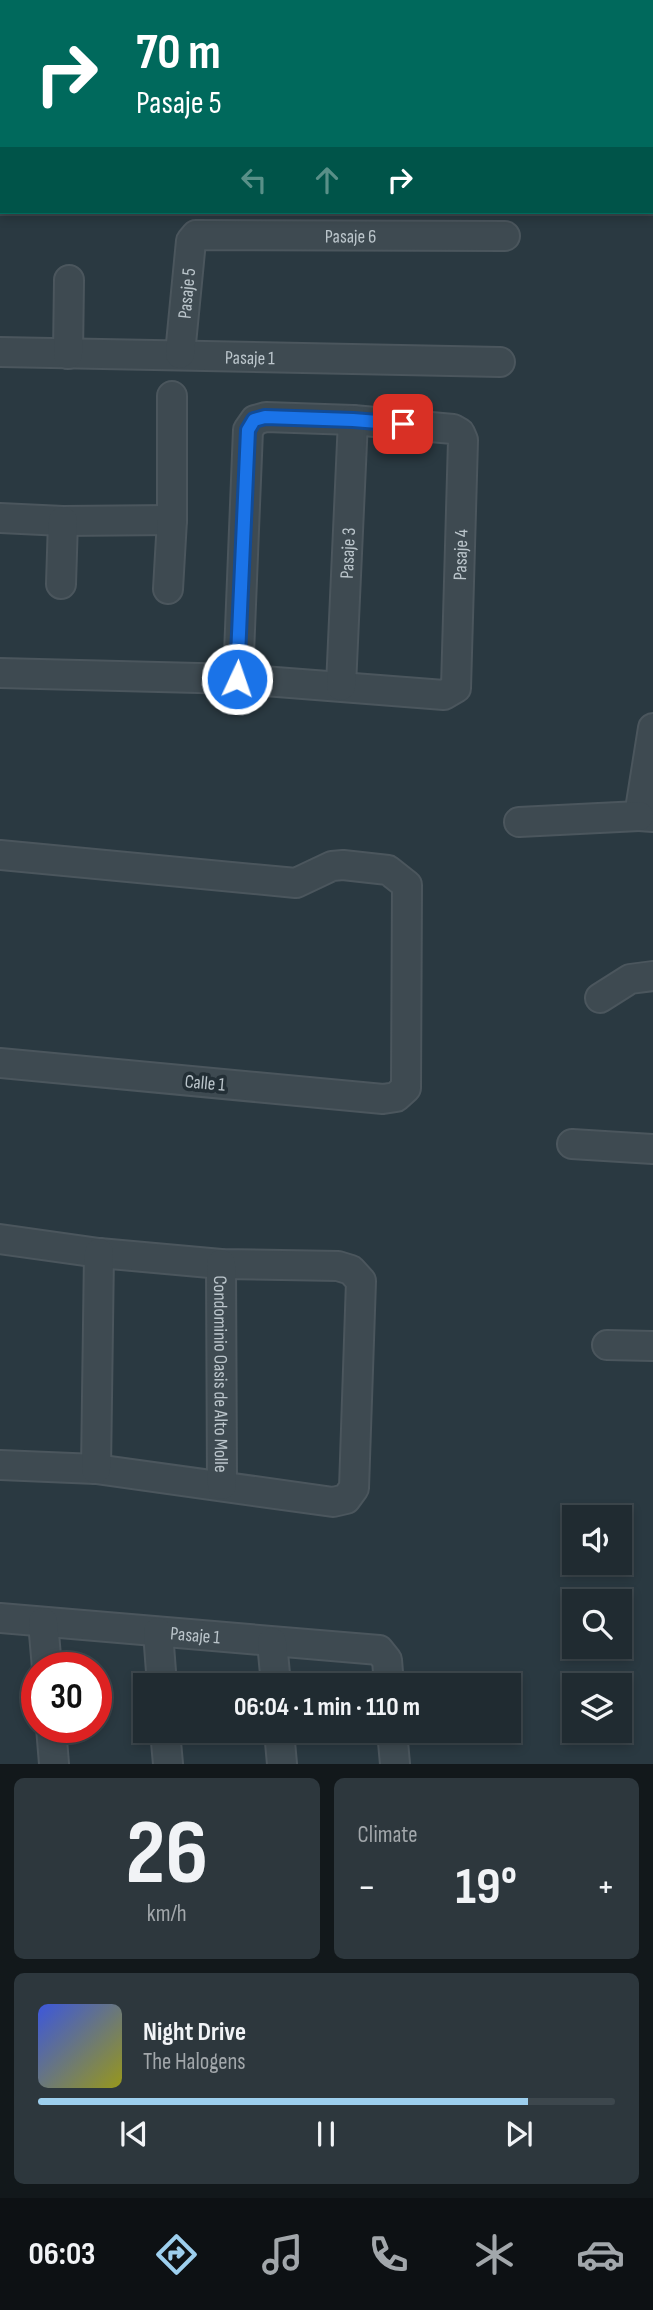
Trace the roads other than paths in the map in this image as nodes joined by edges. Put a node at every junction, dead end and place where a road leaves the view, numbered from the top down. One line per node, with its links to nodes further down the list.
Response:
1 (196, 235): 2 (street, Pasaje 6); 6 (street, Pasaje 5)
2 (505, 236)
3 (69, 280): 5 (street)
4 (0, 352): 5 (street, Pasaje 1)
5 (68, 354): 6 (street, Pasaje 1)
6 (180, 354): 7 (street, Pasaje 1)
7 (500, 362)
8 (172, 396): 11 (street)
9 (353, 420): 16 (street); 17 (street, Pasaje 3); 17 (street, Pasaje 4)
10 (0, 518): 12 (street)
11 (172, 520): 12 (street); 14 (street)
12 (63, 521): 13 (street)
13 (61, 584)
14 (167, 589)
15 (0, 673): 16 (street)
16 (237, 679): 17 (street)
17 (341, 686)
18 (653, 728): 19 (street)
19 (646, 817): 20 (street)
20 (519, 822)
21 (0, 855): 24 (street, Calle 1)
22 (653, 976): 23 (street)
23 (600, 998)
24 (0, 1063)
25 (572, 1144): 26 (street)
26 (653, 1149)
27 (0, 1239): 28 (street, Condominio Oasis de Alto Molle)
28 (99, 1254): 29 (street, Condominio Oasis de Alto Molle); 33 (street)
29 (221, 1264): 34 (street, Condominio Oasis de Alto Molle); 34 (street, Condominio Oasis de Alto Molle)
30 (607, 1345): 31 (street)
31 (653, 1346)
32 (0, 1465): 33 (street, Condominio Oasis de Alto Molle)
33 (96, 1469): 34 (street, Condominio Oasis de Alto Molle)
34 (222, 1485)
35 (0, 1618): 36 (street, Pasaje 1)
36 (43, 1622): 37 (street, Pasaje 1); 39 (street)
37 (158, 1632): 38 (street, Pasaje 1); 41 (street)
38 (272, 1642): 40 (street, Pasaje 1); 42 (street)
39 (46, 1652)
40 (388, 1672)
41 (161, 1673)
42 (275, 1673)
43 (52, 1743): 47 (street)
44 (166, 1743): 48 (street)
45 (280, 1743): 49 (street)
46 (393, 1743): 50 (street)
47 (54, 1764)
48 (168, 1764)
49 (282, 1764)
50 (395, 1764)

